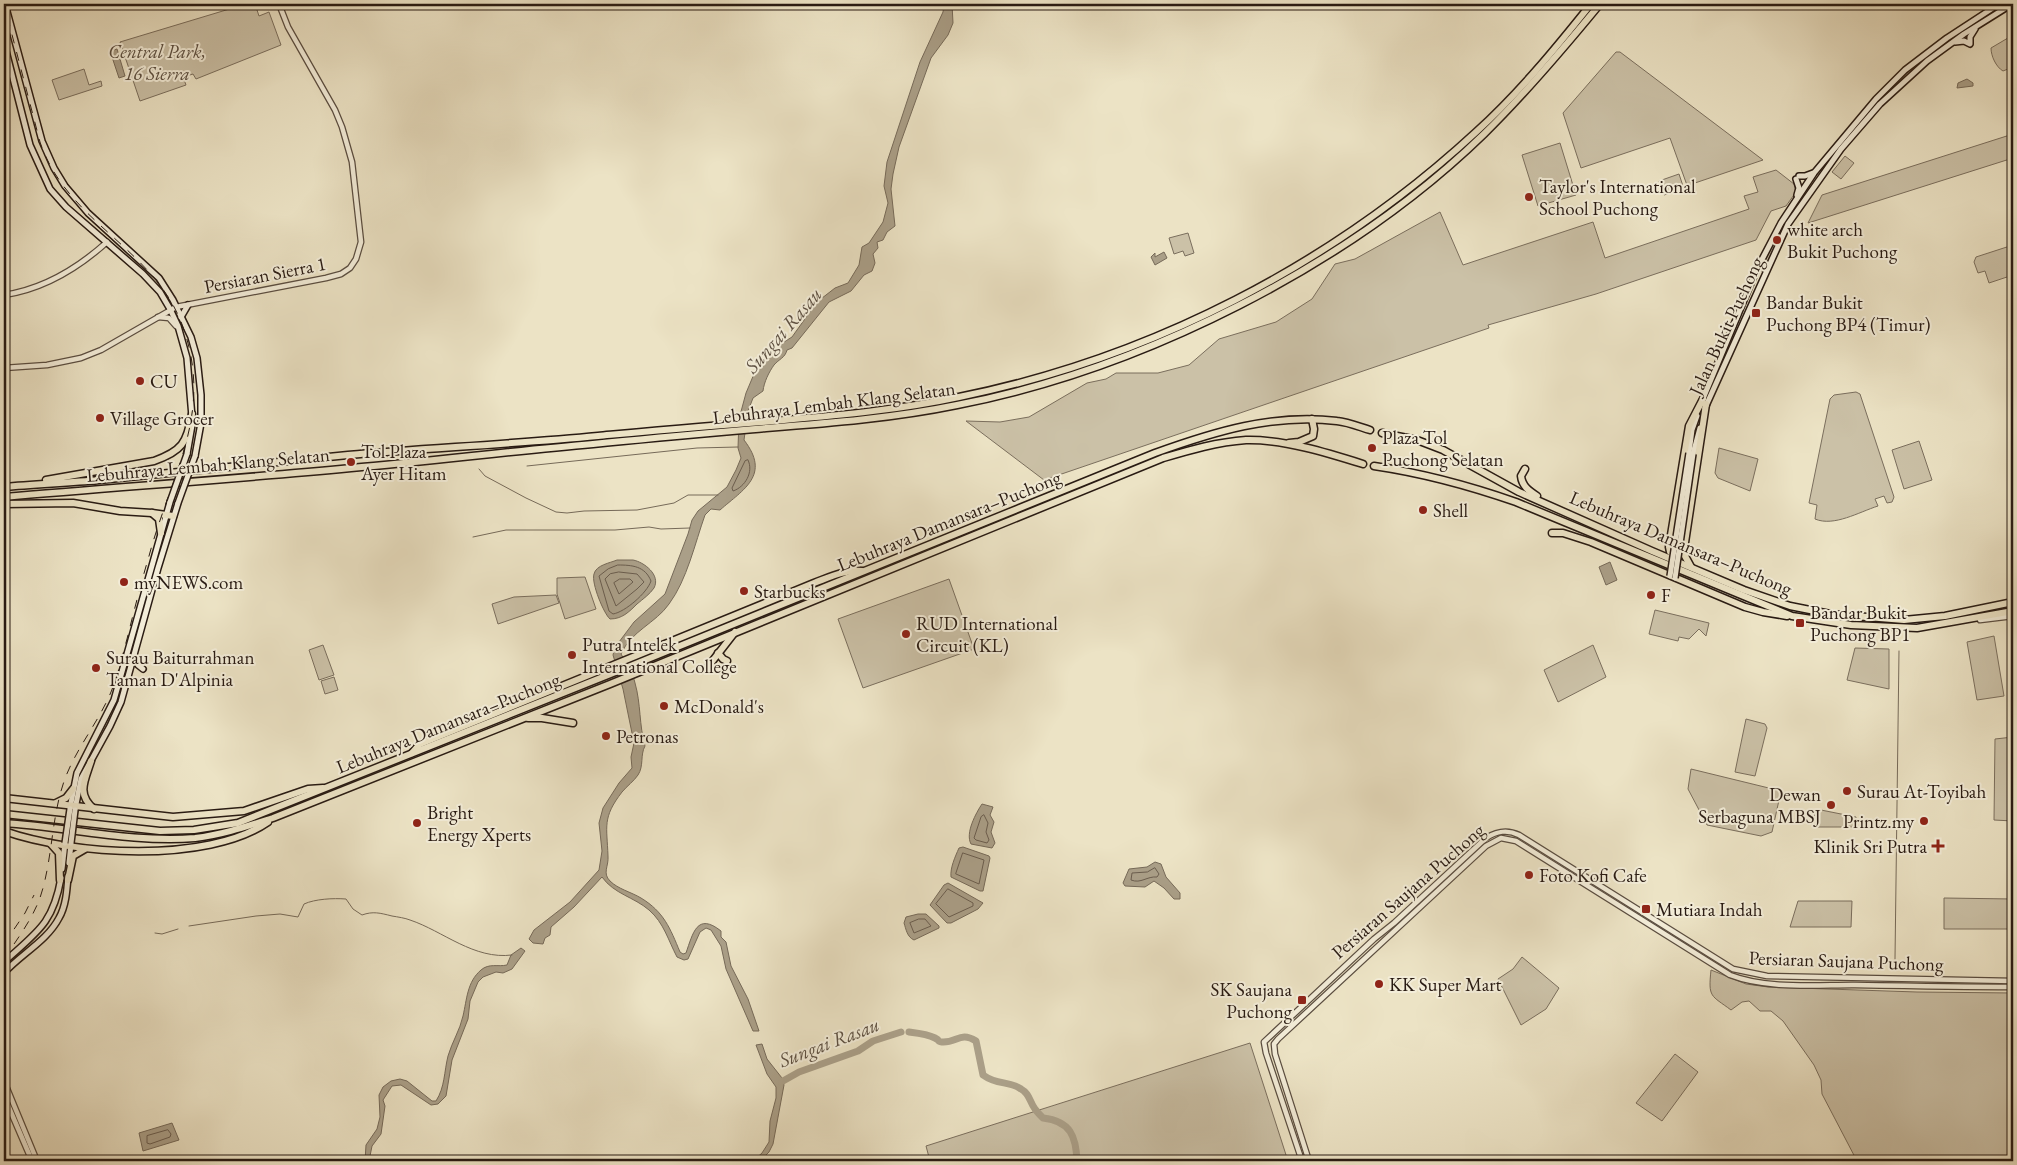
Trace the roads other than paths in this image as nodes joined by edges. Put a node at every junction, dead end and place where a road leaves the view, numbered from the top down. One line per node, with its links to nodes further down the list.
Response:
1 (5, 4): 17 (main road)
2 (279, 4): 16 (street, Persiaran Sierra 1)
3 (1591, 4): 22 (highway, Lebuhraya Lembah Klang Selatan)
4 (1600, 4): 22 (highway, Lebuhraya Lembah Klang Selatan)
5 (1998, 4): 10 (main road, Jalan Bukit Puchong)
6 (2012, 4): 7 (main road, Jalan Bukit Puchong)
7 (1976, 26): 9 (main road, Jalan Bukit Puchong); 9 (main road)
8 (4, 42): 12 (main road)
9 (1951, 43): 14 (main road, Jalan Bukit Puchong)
10 (1814, 173): 11 (main road, Jalan Bukit Puchong); 11 (main road)
11 (1796, 200): 13 (main road, Jalan Bukit Puchong)
12 (107, 242): 15 (street); 17 (main road)
13 (1753, 278): 14 (main road); 23 (main road, Jalan Bukit Puchong)
14 (1762, 283): 23 (main road, Jalan Bukit Puchong)
15 (4, 295)
16 (188, 305): 17 (street, Persiaran Sierra 1); 18 (main road)
17 (173, 308): 18 (main road); 19 (street); 20 (main road)
18 (181, 317): 39 (main road, bridge)
19 (154, 319): 20 (street); 21 (street)
20 (179, 329): 24 (main road)
21 (4, 368)
22 (961, 401): 32 (highway, Lebuhraya Lembah Klang Selatan); 34 (highway, Lebuhraya Lembah Klang Selatan)
23 (1704, 401): 44 (highway); 45 (highway); 50 (main road, Jalan Bukit Puchong, bridge)
24 (192, 414): 32 (highway); 38 (main road, bridge)
25 (1312, 420): 26 (highway, Lebuhraya Damansara–Puchong); 28 (highway); 49 (highway, Lebuhraya Damansara–Puchong)
26 (1370, 430)
27 (1382, 432): 36 (highway, Lebuhraya Damansara–Puchong)
28 (1283, 444): 29 (highway, Lebuhraya Damansara–Puchong); 57 (highway, Lebuhraya Damansara–Puchong)
29 (1363, 464)
30 (1374, 466): 40 (highway, Lebuhraya Damansara–Puchong)
31 (1525, 469): 36 (highway)
32 (23, 485): 33 (highway, Lebuhraya Lembah Klang Selatan)
33 (4, 487)
34 (4, 497)
35 (4, 504): 37 (highway)
36 (1548, 504): 46 (highway, Lebuhraya Damansara–Puchong)
37 (152, 513): 38 (highway); 41 (highway)
38 (165, 515): 39 (highway); 41 (main road)
39 (174, 516): 59 (main road)
40 (1562, 522): 43 (highway); 54 (highway, Lebuhraya Damansara–Puchong)
41 (161, 533): 64 (main road)
42 (1552, 533): 43 (highway)
43 (1591, 542): 47 (highway)
44 (1669, 547): 45 (highway); 46 (highway)
45 (1684, 549): 48 (highway)
46 (1652, 551): 48 (highway, Lebuhraya Damansara–Puchong)
47 (1634, 561): 50 (highway); 51 (highway)
48 (1691, 568): 52 (highway, Lebuhraya Damansara–Puchong)
49 (864, 571): 67 (highway, Lebuhraya Damansara–Puchong); 67 (highway)
50 (1672, 577): 51 (highway)
51 (1728, 600): 54 (highway)
52 (2013, 602)
53 (2013, 611): 56 (highway, Lebuhraya Damansara–Puchong)
54 (1792, 616): 56 (highway, Lebuhraya Damansara–Puchong)
55 (2013, 616): 56 (street)
56 (1963, 621)
57 (736, 631): 58 (highway); 63 (highway, Lebuhraya Damansara–Puchong)
58 (718, 653): 60 (highway); 61 (highway)
59 (134, 656): 62 (main road); 62 (main road)
60 (727, 661)
61 (707, 668)
62 (128, 676): 66 (main road)
63 (518, 719): 65 (highway); 76 (highway, Lebuhraya Damansara–Puchong)
64 (104, 723): 66 (main road); 69 (main road)
65 (573, 724)
66 (110, 726): 68 (main road)
67 (410, 756): 70 (highway, Lebuhraya Damansara–Puchong)
68 (92, 761): 73 (main road); 74 (highway)
69 (73, 789): 72 (highway); 73 (main road)
70 (326, 789): 74 (highway); 75 (highway, Lebuhraya Damansara–Puchong)
71 (4, 798): 72 (highway)
72 (54, 804): 73 (highway)
73 (73, 808): 74 (highway); 80 (main road, bridge)
74 (95, 809)
75 (4, 814)
76 (274, 818): 77 (highway, Lebuhraya Damansara–Puchong); 81 (highway)
77 (4, 823)
78 (4, 832): 79 (highway)
79 (50, 843): 80 (highway); 82 (highway)
80 (68, 844): 81 (highway); 82 (main road)
81 (91, 848): 82 (highway)
82 (64, 880): 83 (main road); 84 (main road)
83 (4, 962)
84 (4, 973)
85 (2013, 981): 89 (street, Persiaran Saujana Puchong)
86 (2013, 987): 90 (street, Persiaran Saujana Puchong)
87 (4, 1081): 92 (street)
88 (4, 1096): 91 (street)
89 (1299, 1153): 90 (street); 93 (street, Persiaran Saujana Puchong)
90 (1308, 1159)
91 (32, 1161)
92 (37, 1161)
93 (1302, 1161)

